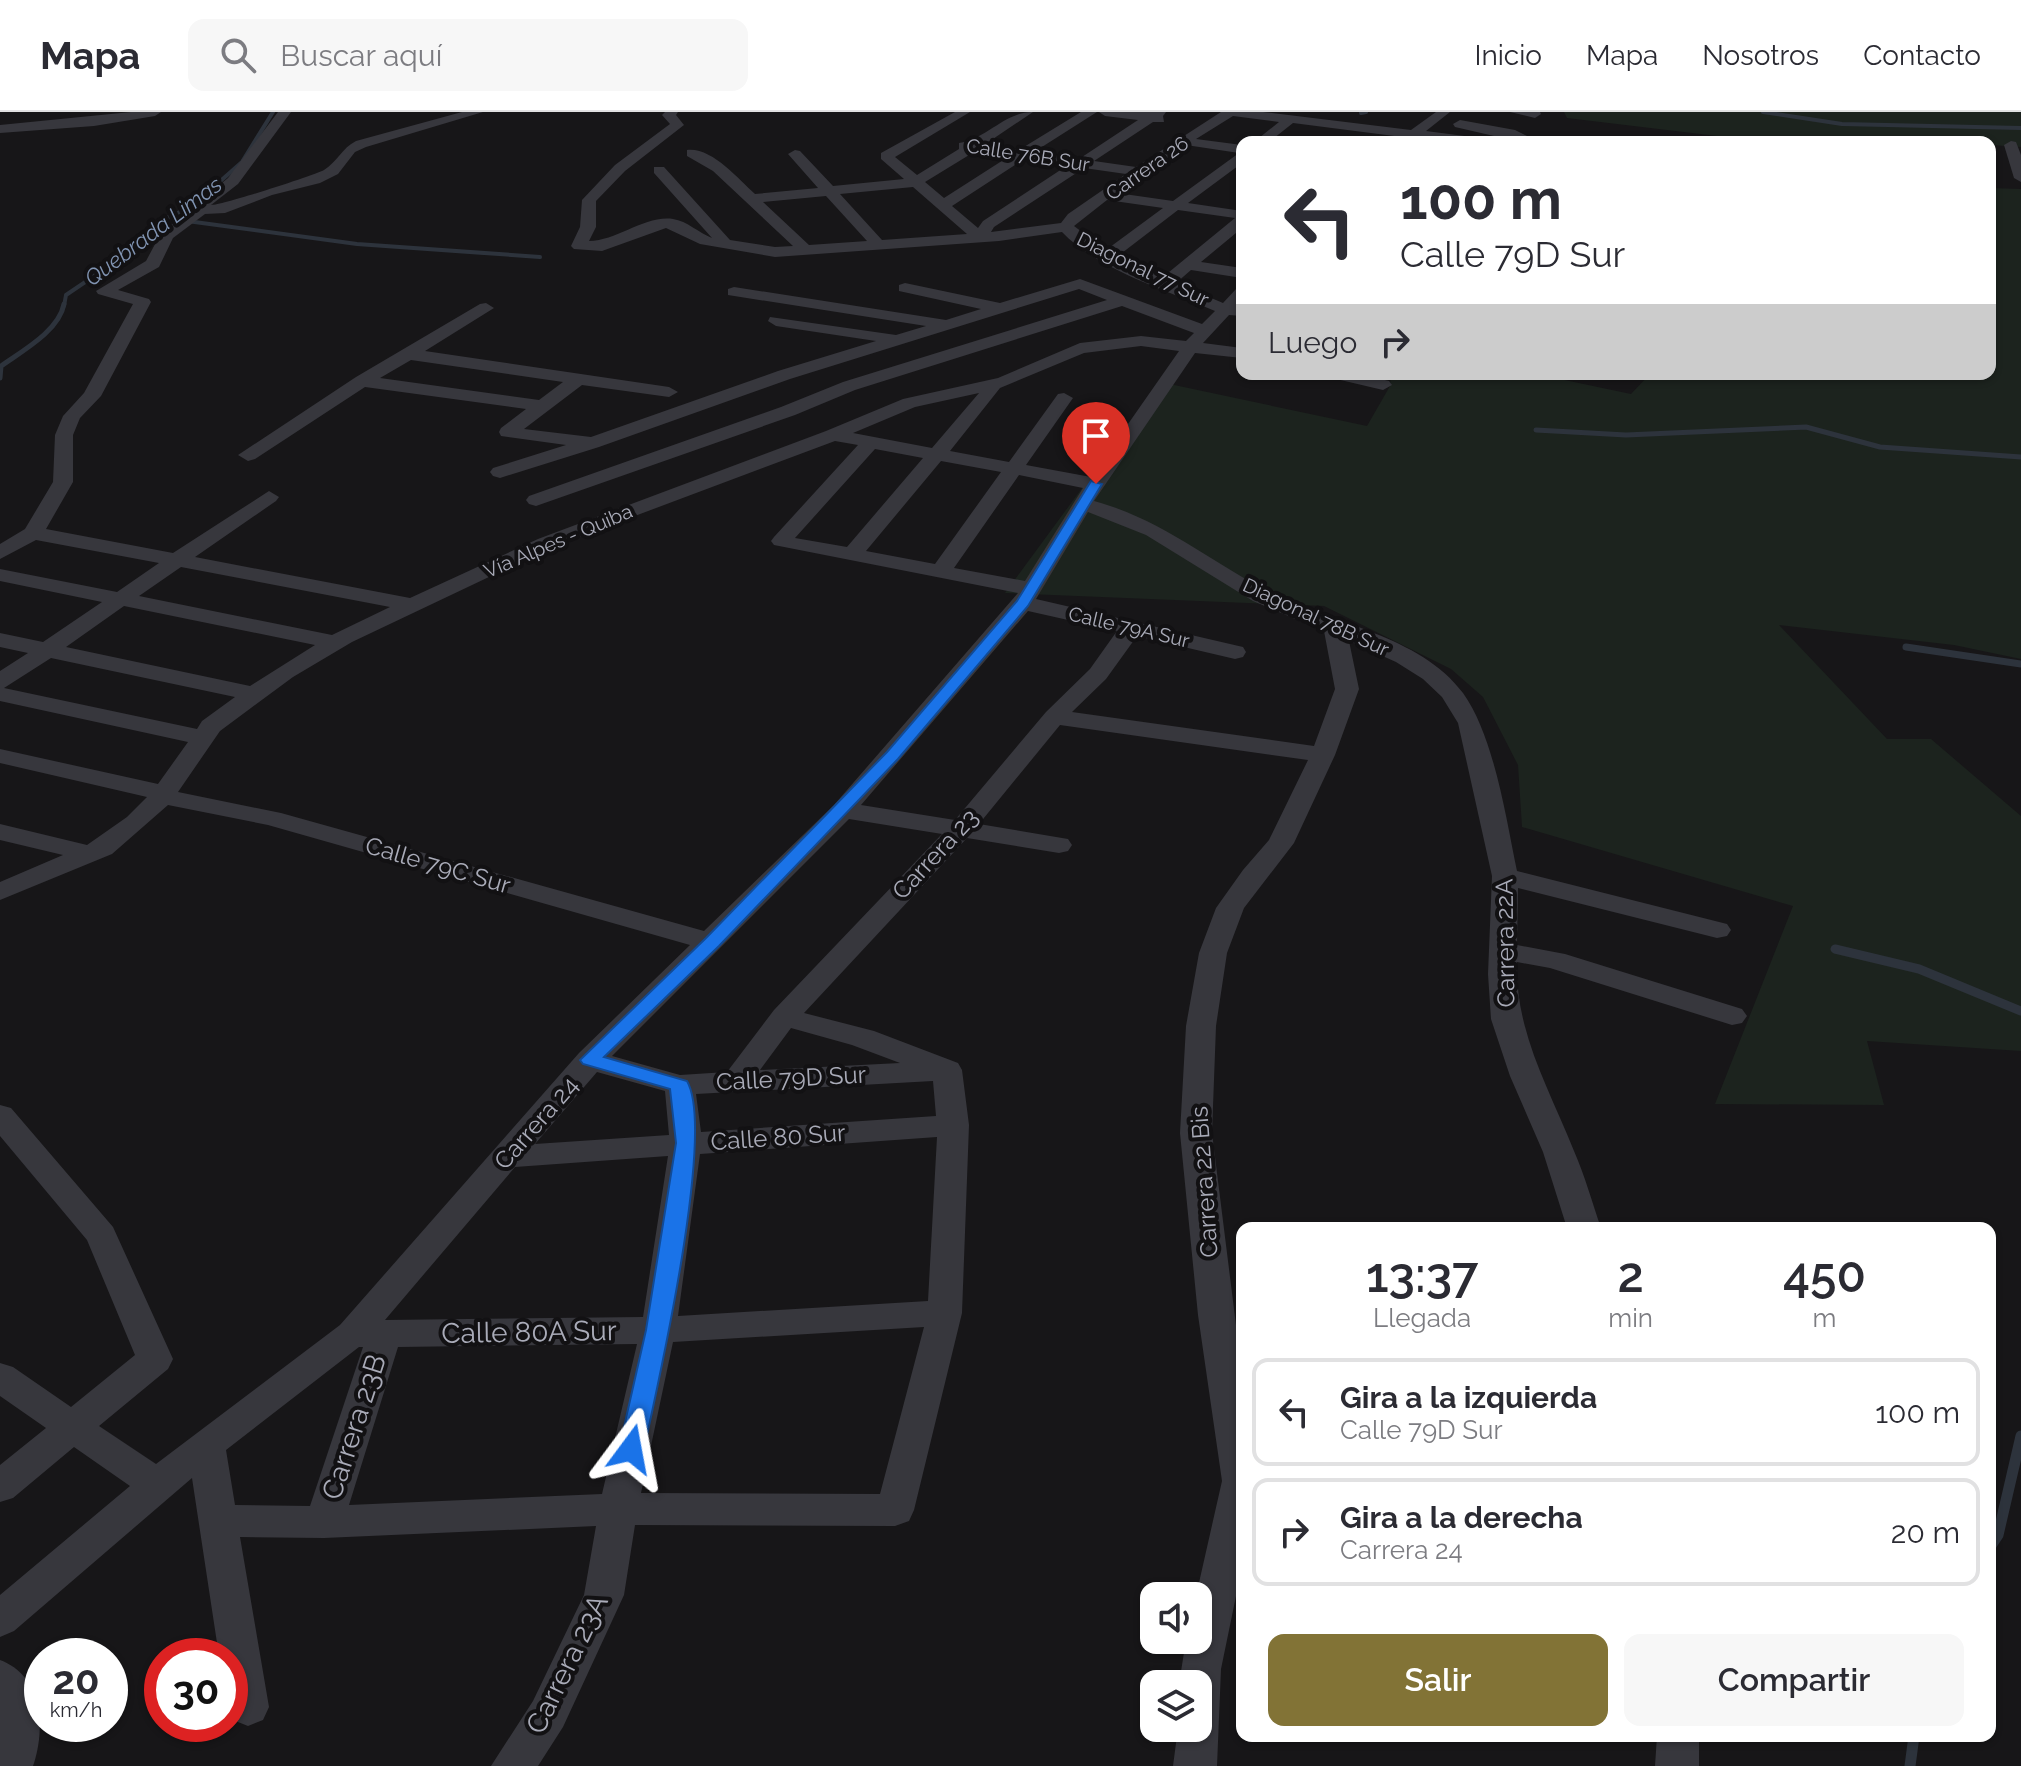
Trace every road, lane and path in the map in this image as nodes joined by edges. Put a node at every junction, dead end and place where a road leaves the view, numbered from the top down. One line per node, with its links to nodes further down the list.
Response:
1 (155, 112): 19 (street)
2 (285, 112): 49 (street)
3 (477, 112): 49 (street)
4 (672, 112): 55 (street)
5 (964, 112): 28 (street)
6 (1027, 112): 31 (street)
7 (1091, 112): 35 (street)
8 (1105, 112): 15 (street)
9 (1231, 112): 16 (street); 18 (street, Carrera 26)
10 (1333, 112): 17 (street)
11 (1444, 112): 17 (street)
12 (1516, 112): 14 (street)
13 (17, 113): 19 (street)
14 (1535, 114)
15 (1156, 115): 18 (street); 38 (street)
16 (1291, 119): 20 (street); 23 (street)
17 (1431, 121): 22 (street); 26 (street)
18 (1207, 125): 29 (street, Carrera 26)
19 (47, 126): 21 (street)
20 (1353, 126): 24 (street); 25 (street)
21 (0, 129)
22 (1484, 135): 27 (street)
23 (1269, 136)
24 (1342, 136)
25 (1399, 136)
26 (1411, 136)
27 (1459, 136)
28 (916, 138): 31 (street, Calle 76B Sur); 43 (street)
29 (1184, 141): 32 (street); 41 (street, Carrera 26)
30 (2011, 145): 39 (street)
31 (968, 146): 35 (street, Calle 76B Sur); 43 (street)
32 (1236, 148)
33 (692, 153): 46 (street)
34 (795, 154): 44 (street)
35 (1024, 155): 38 (street, Calle 76B Sur); 47 (street)
36 (1236, 160): 48 (street)
37 (1997, 161): 39 (street)
38 (1079, 163): 41 (street, Calle 76B Sur); 53 (street)
39 (2018, 163): 42 (street)
40 (659, 170): 55 (street)
41 (1141, 172): 45 (street, Carrera 26)
42 (2021, 178)
43 (916, 182): 44 (street); 47 (street)
44 (828, 191): 46 (street); 54 (street)
45 (1107, 196): 48 (street); 52 (street, Carrera 26)
46 (753, 199): 56 (street)
47 (943, 205): 53 (street)
48 (1175, 206): 50 (street); 57 (street)
49 (191, 217): 96 (street)
50 (1236, 217)
51 (1236, 223): 58 (street)
52 (1066, 227): 53 (street); 57 (street, Diagonal 77 Sur)
53 (980, 237): 54 (street)
54 (876, 242): 56 (street)
55 (729, 246): 56 (street)
56 (807, 251)
57 (1108, 256): 60 (street, Diagonal 77 Sur)
58 (1189, 265): 59 (street); 60 (street)
59 (1236, 272)
60 (1166, 283): 67 (street, Diagonal 77 Sur)
61 (905, 288): 66 (street)
62 (734, 292): 70 (street)
63 (1236, 298): 67 (street, Carrera 24)
64 (1123, 300): 66 (street); 71 (street); 73 (street)
65 (486, 308): 75 (street)
66 (1000, 309): 70 (street)
67 (1224, 309): 68 (street, Diagonal 77 Sur); 71 (street, Carrera 24)
68 (1236, 311)
69 (776, 321): 72 (street)
70 (949, 325): 72 (street)
71 (1198, 338): 74 (street); 76 (street, Vía Alpes - Quiba); 93 (street, Carrera 24)
72 (896, 339): 73 (street); 88 (street)
73 (974, 349): 76 (street); 85 (street)
74 (1236, 351)
75 (408, 354): 77 (street); 79 (street)
76 (1048, 361): 80 (street, Vía Alpes - Quiba)
77 (581, 377): 82 (street); 84 (street)
78 (1363, 380): 81 (street)
79 (362, 381): 84 (street); 89 (street)
80 (989, 385): 87 (street, Vía Alpes - Quiba); 90 (street)
81 (1383, 385)
82 (669, 392)
83 (1064, 398): 91 (street)
84 (542, 406): 88 (street)
85 (788, 411): 86 (street); 95 (street)
86 (826, 424): 87 (street, Vía Alpes - Quiba); 95 (street, Vía Alpes - Quiba)
87 (863, 434): 90 (street, Diagonal 78B Sur); 98 (street, Calle 79A Sur)
88 (592, 443): 92 (street)
89 (248, 455)
90 (936, 455): 91 (street, Diagonal 78B Sur); 98 (street)
91 (1013, 469): 93 (street, Diagonal 78B Sur); 100 (street)
92 (500, 472)
93 (1089, 494): 102 (street, Carrera 24); 106 (street, Diagonal 78B Sur)
94 (269, 497): 99 (street)
95 (594, 523): 104 (street, Vía Alpes - Quiba)
96 (33, 533): 97 (street); 99 (street)
97 (0, 553)
98 (852, 554): 100 (street, Calle 79A Sur)
99 (176, 560): 103 (street); 104 (street)
100 (941, 571): 102 (street, Calle 79A Sur)
101 (0, 575): 103 (street)
102 (1027, 596): 105 (street, Calle 79A Sur); 120 (street, Carrera 24)
103 (120, 599): 108 (street); 109 (street)
104 (413, 605): 108 (street, Vía Alpes - Quiba)
105 (1131, 628): 110 (street, Calle 79A Sur); 115 (street, Carrera 23)
106 (1335, 629): 111 (street, Diagonal 78B Sur); 117 (street, Carrera 22 Bis)
107 (0, 640): 109 (street)
108 (335, 642): 114 (street, Vía Alpes - Quiba)
109 (46, 650): 112 (street); 114 (street)
110 (1235, 652)
111 (1422, 667): 125 (street, Carrera 22A)
112 (0, 682)
113 (0, 694): 116 (street)
114 (253, 694): 116 (street, Vía Alpes - Quiba)
115 (1054, 717): 117 (street); 121 (street, Carrera 23)
116 (203, 738): 119 (street, Vía Alpes - Quiba)
117 (1323, 755): 147 (street, Carrera 22 Bis)
118 (0, 756): 119 (street, Calle 79C Sur)
119 (163, 794): 124 (street, Vía Alpes - Quiba); 128 (street, Calle 79C Sur)
120 (843, 810): 121 (street); 128 (street, Carrera 24)
121 (961, 829): 123 (street); 131 (street, Carrera 23)
122 (0, 832): 124 (street)
123 (1059, 845)
124 (91, 854): 126 (street, Vía Alpes - Quiba)
125 (1505, 876): 127 (street); 129 (street, Carrera 22A)
126 (0, 892)
127 (1717, 930)
128 (712, 942): 132 (street, Carrera 24)
129 (1504, 951): 130 (street); 140 (street, Carrera 22A)
130 (1732, 1016)
131 (784, 1017): 133 (street); 134 (street, Carrera 23)
132 (590, 1060): 135 (street, Calle 79D Sur); 139 (street, Carrera 24)
133 (947, 1070): 134 (street, Calle 79D Sur); 137 (street)
134 (737, 1080): 135 (street, Calle 79D Sur)
135 (680, 1085): 138 (street, Carrera 23A)
136 (0, 1115): 145 (street)
137 (953, 1125): 138 (street, Calle 80 Sur); 141 (street)
138 (686, 1143): 139 (street, Calle 80 Sur); 142 (street, Carrera 23A)
139 (507, 1157): 143 (street, Carrera 24)
140 (1582, 1222)
141 (945, 1313): 142 (street, Calle 80A Sur); 151 (street)
142 (658, 1330): 143 (street, Calle 80A Sur); 151 (street, Carrera 23A)
143 (368, 1334): 146 (street, Carrera 24); 153 (street, Carrera 23B)
144 (0, 1377): 145 (street)
145 (73, 1427): 148 (street); 149 (street)
146 (206, 1444): 148 (street, Carrera 24); 152 (street)
147 (1236, 1449)
148 (158, 1486): 154 (street, Carrera 24)
149 (0, 1487)
150 (1236, 1504): 160 (street, Carrera 22 Bis)
151 (618, 1509): 153 (street); 159 (street, Carrera 23A)
152 (218, 1521): 153 (street); 155 (street)
153 (324, 1522)
154 (0, 1619)
155 (237, 1638)
156 (0, 1678): 158 (street)
157 (1678, 1742): 161 (street)
158 (11, 1766)
159 (513, 1766)
160 (1195, 1766)
161 (1677, 1766)

